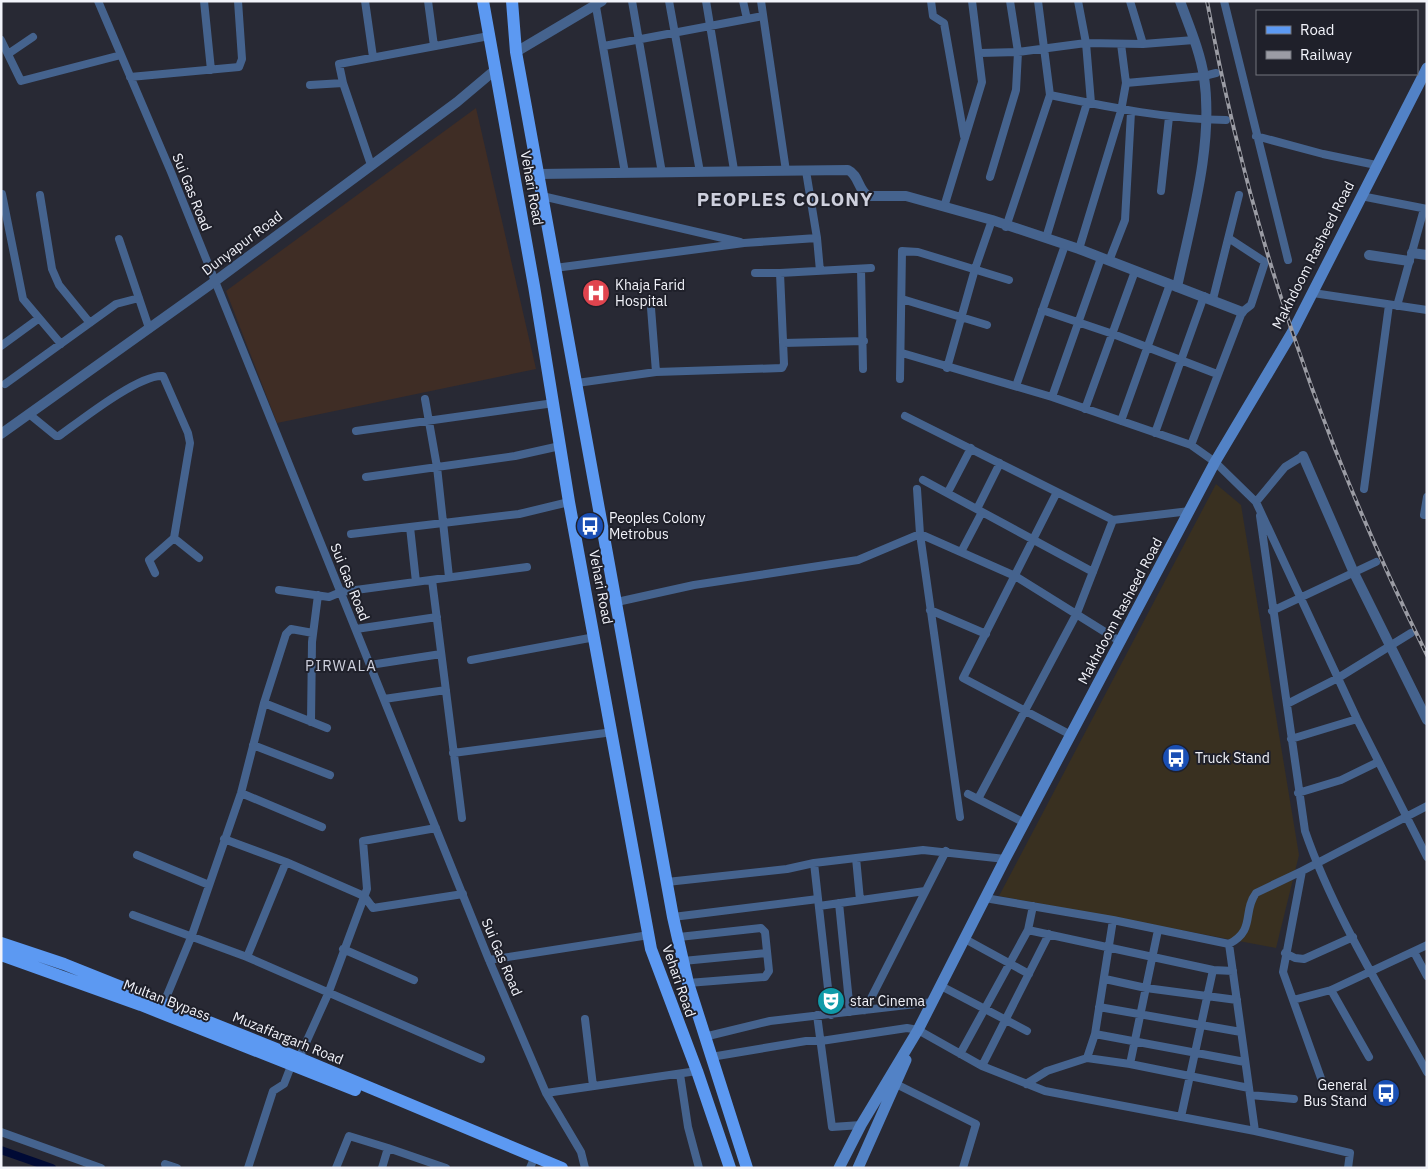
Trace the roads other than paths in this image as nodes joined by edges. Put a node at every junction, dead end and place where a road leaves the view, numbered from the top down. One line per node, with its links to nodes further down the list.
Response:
1 (98, 1): 41 (street, Sui Gas Road)
2 (204, 1): 44 (street)
3 (238, 1): 44 (street)
4 (365, 1): 42 (street)
5 (428, 1): 34 (street)
6 (483, 1): 26 (main road, Vehari Road)
7 (512, 1): 38 (main road, Vehari Road)
8 (632, 1): 28 (street)
9 (669, 1): 25 (street)
10 (706, 1): 24 (street)
11 (744, 1): 23 (street)
12 (761, 1): 22 (street)
13 (931, 1): 60 (street)
14 (972, 1): 40 (street)
15 (1010, 1): 39 (street)
16 (1038, 1): 36 (street)
17 (1078, 1): 31 (street)
18 (1130, 1): 33 (street)
19 (1180, 1): 30 (street)
20 (1224, 1): 59 (street)
21 (598, 2): 35 (street); 38 (street)
22 (763, 16): 23 (street); 65 (street)
23 (747, 19): 24 (street)
24 (711, 25): 25 (street); 63 (street)
25 (676, 33): 28 (street); 66 (street)
26 (490, 36): 34 (street); 45 (main road, Vehari Road)
27 (33, 37): 37 (street)
28 (640, 39): 35 (street); 68 (street)
29 (1, 40): 37 (street)
30 (1194, 40): 33 (street); 47 (street)
31 (1086, 43): 32 (street); 36 (street); 53 (street)
32 (1121, 44): 33 (street); 49 (street)
33 (1143, 44)
34 (434, 46): 42 (street)
35 (604, 46): 67 (street)
36 (1046, 48): 39 (street); 52 (street)
37 (5, 52): 41 (street)
38 (516, 52): 69 (main road, Vehari Road)
39 (1018, 52): 40 (street); 70 (street)
40 (980, 53): 60 (street)
41 (121, 55): 48 (street, Sui Gas Road)
42 (374, 58): 50 (street)
43 (1427, 68): 62 (main road, Makhdoom Rasheed Road)
44 (211, 70): 48 (street)
45 (495, 70): 61 (street, Dunyapur Road); 137 (main road, Vehari Road)
46 (1216, 73): 47 (street)
47 (1204, 76): 49 (street); 57 (street)
48 (130, 78): 102 (street, Sui Gas Road)
49 (1126, 82): 54 (street)
50 (343, 83): 51 (street); 61 (street)
51 (310, 85)
52 (1050, 95): 53 (street); 80 (street)
53 (1089, 103): 54 (street); 82 (street)
54 (1121, 111): 55 (street); 87 (street)
55 (1131, 112): 56 (street); 91 (street)
56 (1169, 118): 57 (street); 71 (street)
57 (1208, 120): 58 (street); 103 (street)
58 (1226, 120)
59 (1256, 136): 62 (street); 92 (street)
60 (964, 137): 77 (street)
61 (371, 165): 102 (street, Dunyapur Road)
62 (1376, 165): 76 (main road, Makhdoom Rasheed Road)
63 (734, 170): 65 (street); 66 (street)
64 (806, 170): 65 (street); 77 (street); 81 (street)
65 (786, 171)
66 (700, 172): 68 (street)
67 (625, 173): 68 (street); 69 (street)
68 (662, 173)
69 (538, 174): 75 (main road, Vehari Road)
70 (990, 177)
71 (1161, 191)
72 (2, 194): 114 (street)
73 (1239, 194): 84 (street)
74 (40, 195): 116 (street)
75 (542, 196): 85 (street); 93 (main road, Vehari Road)
76 (1361, 196): 78 (street); 104 (main road, Makhdoom Rasheed Road)
77 (944, 207): 79 (street)
78 (1425, 209): 90 (street)
79 (992, 220): 80 (street); 96 (street)
80 (1006, 227): 82 (street)
81 (817, 238): 85 (street); 97 (street)
82 (1046, 238): 86 (street)
83 (119, 239): 106 (street)
84 (1230, 239): 105 (street); 112 (street)
85 (744, 243): 93 (street)
86 (1065, 245): 87 (street); 110 (street)
87 (1079, 249): 91 (street)
88 (1369, 255): 90 (street)
89 (1427, 255): 90 (street)
90 (1410, 257): 108 (street)
91 (1105, 260): 98 (street); 115 (street)
92 (1288, 260)
93 (555, 268): 132 (main road, Vehari Road)
94 (871, 268): 95 (street)
95 (861, 269): 97 (street); 120 (street)
96 (975, 269): 101 (street); 107 (street); 113 (street)
97 (820, 271): 100 (street)
98 (1135, 271): 103 (street); 119 (street)
99 (754, 272): 100 (street)
100 (780, 274): 121 (street)
101 (1009, 280)
102 (214, 282): 118 (street, Dunyapur Road); 184 (street, Sui Gas Road)
103 (1173, 286): 105 (street); 124 (street)
104 (1312, 293): 108 (street); 150 (main road, Makhdoom Rasheed Road)
105 (1208, 297): 112 (street); 126 (street)
106 (139, 298): 116 (street); 118 (street)
107 (902, 298): 113 (street); 125 (street)
108 (1393, 305): 111 (street); 156 (street)
109 (651, 308): 129 (street)
110 (1042, 310): 115 (street); 134 (street)
111 (1427, 310)
112 (1242, 312): 130 (street)
113 (962, 317): 117 (street); 127 (street)
114 (38, 319): 122 (street); 123 (street)
115 (1077, 322): 119 (street); 135 (street)
116 (90, 323): 122 (street)
117 (987, 325)
118 (149, 328): 139 (street, Dunyapur Road)
119 (1113, 334): 124 (street); 138 (street)
120 (864, 341): 121 (street); 128 (street)
121 (783, 343): 129 (street)
122 (61, 344): 133 (street)
123 (1, 346)
124 (1146, 347): 126 (street); 142 (street)
125 (902, 353): 127 (street); 131 (street)
126 (1181, 359): 130 (street); 144 (street)
127 (947, 368): 134 (street)
128 (864, 369)
129 (656, 372): 132 (street)
130 (1217, 374): 147 (street)
131 (900, 379)
132 (577, 383): 187 (main road, Vehari Road)
133 (5, 384)
134 (1016, 386): 135 (street)
135 (1052, 397): 138 (street)
136 (425, 399): 141 (street)
137 (554, 403): 141 (street); 146 (main road, Vehari Road)
138 (1085, 409): 142 (street)
139 (29, 414): 145 (street, Dunyapur Road); 170 (street)
140 (905, 416): 148 (street)
141 (430, 421): 143 (street); 152 (street)
142 (1121, 421): 144 (street)
143 (356, 431)
144 (1155, 433): 147 (street)
145 (1, 434)
146 (560, 446): 152 (street); 160 (main road, Vehari Road)
147 (1192, 446): 150 (street)
148 (971, 448): 151 (street); 157 (street)
149 (1303, 456): 161 (street); 178 (street)
150 (1215, 462): 161 (street); 163 (main road, Makhdoom Rasheed Road)
151 (1000, 463): 158 (street); 162 (street)
152 (437, 467): 153 (street); 166 (street)
153 (366, 477)
154 (923, 480): 157 (street)
155 (917, 489): 169 (street)
156 (1364, 489)
157 (948, 492): 162 (street)
158 (1057, 492): 165 (street); 171 (street)
159 (1427, 497): 164 (street)
160 (569, 502): 166 (street); 196 (main road, Vehari Road)
161 (1257, 505): 186 (street); 189 (street)
162 (980, 510): 171 (street); 172 (street)
163 (1190, 511): 165 (street); 197 (main road, Makhdoom Rasheed Road)
164 (1427, 515)
165 (1113, 520): 176 (street)
166 (444, 523): 167 (street); 180 (street)
167 (410, 527): 168 (street); 182 (street)
168 (351, 534)
169 (920, 534): 172 (street); 187 (street); 188 (street)
170 (174, 538): 173 (street); 177 (street)
171 (1033, 540): 176 (street); 179 (street)
172 (961, 552): 179 (street)
173 (199, 558)
174 (1376, 562): 178 (street)
175 (527, 567): 180 (street)
176 (1094, 572): 190 (street)
177 (155, 573)
178 (1354, 573): 186 (street); 198 (street)
179 (1015, 576): 190 (street); 195 (street)
180 (449, 577): 181 (street)
181 (432, 580): 182 (street); 191 (street)
182 (416, 582): 184 (street)
183 (279, 590): 185 (street)
184 (340, 592): 185 (street); 192 (street, Sui Gas Road)
185 (318, 595): 193 (street)
186 (1299, 598): 189 (street); 202 (street)
187 (616, 602): 240 (main road, Vehari Road)
188 (930, 610): 195 (street); 224 (street)
189 (1272, 611): 206 (street)
190 (1078, 613): 197 (street); 207 (street)
191 (437, 617): 192 (street); 199 (street)
192 (356, 629): 201 (street, Sui Gas Road)
193 (313, 633): 205 (street); 210 (street)
194 (1410, 633): 198 (street)
195 (986, 634): 207 (street)
196 (595, 637): 200 (street); 212 (main road, Vehari Road)
197 (1121, 642): 213 (main road, Makhdoom Rasheed Road)
198 (1389, 647): 202 (street); 209 (street)
199 (441, 654): 201 (street); 203 (street)
200 (471, 660)
201 (370, 665): 204 (street, Sui Gas Road)
202 (1338, 678): 206 (street); 208 (street)
203 (446, 690): 204 (street); 216 (street)
204 (384, 699): 229 (street, Sui Gas Road)
205 (264, 703): 210 (street); 215 (street)
206 (1287, 704): 214 (street)
207 (1025, 709): 213 (street); 222 (street)
208 (1357, 719): 214 (street); 217 (street)
209 (1427, 720)
210 (311, 722): 211 (street)
211 (327, 728)
212 (613, 732): 216 (street); 257 (main road, Vehari Road)
213 (1071, 735): 227 (main road, Makhdoom Rasheed Road)
214 (1291, 739): 220 (street)
215 (253, 745): 218 (street); 219 (street)
216 (453, 753): 226 (street)
217 (1378, 762): 220 (street); 225 (street)
218 (330, 775)
219 (241, 793): 228 (street); 230 (street)
220 (1298, 793): 238 (street)
221 (968, 794): 222 (street)
222 (978, 799): 227 (street)
223 (1427, 806): 225 (street)
224 (960, 817)
225 (1406, 817): 233 (street); 238 (street)
226 (462, 818)
227 (1024, 823): 235 (main road, Makhdoom Rasheed Road)
228 (322, 827)
229 (436, 828): 243 (street, Sui Gas Road); 244 (street)
230 (224, 839): 236 (street); 241 (street)
231 (946, 851): 234 (street); 235 (street); 242 (street)
232 (137, 855): 241 (street)
233 (1427, 857)
234 (856, 858): 237 (street); 246 (street)
235 (1004, 859): 245 (main road, Makhdoom Rasheed Road)
236 (286, 862): 244 (street); 271 (street)
237 (814, 863): 240 (street); 247 (street)
238 (1316, 863): 239 (street); 259 (street)
239 (1302, 872): 262 (street); 266 (street)
240 (668, 882): 251 (main road, Vehari Road)
241 (209, 885): 256 (street)
242 (925, 892): 246 (street); 294 (street)
243 (463, 894): 244 (street); 272 (street, Sui Gas Road)
244 (364, 896): 264 (street)
245 (985, 898): 249 (street); 260 (main road, Makhdoom Rasheed Road)
246 (860, 900): 248 (street)
247 (819, 903): 248 (street); 251 (street); 297 (street)
248 (839, 903): 295 (street)
249 (1033, 906): 252 (street); 253 (street)
250 (133, 914): 256 (street)
251 (673, 917): 258 (main road, Vehari Road)
252 (1113, 920): 254 (street); 265 (street)
253 (1028, 930): 255 (street); 274 (street)
254 (1158, 930): 262 (street); 270 (street)
255 (1049, 934): 265 (street); 278 (street)
256 (192, 935): 271 (street); 291 (street)
257 (649, 935): 272 (street); 319 (main road, Vehari Road)
258 (679, 937): 268 (street); 273 (main road, Vehari Road)
259 (1354, 937): 266 (street); 277 (street)
260 (965, 939): 274 (street); 283 (main road, Makhdoom Rasheed Road)
261 (1, 943): 291 (main road, Muzaffargarh Road)
262 (1229, 944): 276 (street)
263 (1427, 945): 267 (street)
264 (343, 949): 281 (street); 286 (street)
265 (1108, 949): 270 (street); 280 (street)
266 (1285, 952): 289 (street)
267 (1414, 952): 277 (street); 279 (street)
268 (767, 953): 273 (street); 282 (street)
269 (1, 955): 315 (main road, Multan Bypass)
270 (1152, 957): 275 (street); 284 (street)
271 (247, 958): 286 (street)
272 (489, 960): 328 (street, Sui Gas Road)
273 (683, 961): 282 (main road, Vehari Road)
274 (1008, 964): 278 (street); 293 (street)
275 (1213, 970): 276 (street); 287 (street)
276 (1233, 971): 288 (street)
277 (1372, 971): 285 (street); 320 (street)
278 (1030, 974): 300 (street)
279 (1427, 976)
280 (1105, 979): 284 (street); 292 (street)
281 (414, 980)
282 (688, 983): 306 (main road, Vehari Road)
283 (941, 986): 290 (main road, Makhdoom Rasheed Road); 293 (street)
284 (1146, 988): 287 (street); 298 (street)
285 (1331, 990): 289 (street); 311 (street)
286 (328, 994): 314 (street); 315 (street)
287 (1207, 998): 288 (street); 301 (street)
288 (1237, 1000): 304 (street)
289 (1293, 1000): 323 (street)
290 (933, 1002): 294 (street); 302 (main road, Makhdoom Rasheed Road)
291 (163, 1005): 315 (main road, Muzaffargarh Road)
292 (1099, 1007): 298 (street); 305 (street)
293 (983, 1008): 300 (street); 310 (street)
294 (865, 1010): 295 (street)
295 (850, 1012): 297 (street)
296 (817, 1015): 297 (street); 306 (street); 307 (street)
297 (831, 1015)
298 (1140, 1015): 301 (street); 308 (street)
299 (585, 1019): 326 (street)
300 (1006, 1019): 303 (street); 318 (street)
301 (1201, 1025): 304 (street); 309 (street)
302 (918, 1030): 307 (street); 310 (street); 324 (main road); 331 (main road, Makhdoom Rasheed Road)
303 (1027, 1031)
304 (1241, 1032): 316 (street)
305 (1095, 1034): 308 (street); 313 (street)
306 (704, 1037): 312 (main road, Vehari Road)
307 (821, 1041): 312 (street); 331 (street)
308 (1134, 1043): 309 (street); 317 (street)
309 (1195, 1053): 316 (street); 322 (street)
310 (960, 1054): 318 (street)
311 (1369, 1056)
312 (711, 1057): 347 (main road, Vehari Road)
313 (1087, 1058): 317 (street); 325 (street)
314 (481, 1060)
315 (295, 1062): 336 (main road, Multan Bypass); 339 (street)
316 (1246, 1062): 327 (street)
317 (1130, 1064): 322 (street)
318 (982, 1066): 325 (street)
319 (697, 1071): 321 (street); 346 (main road, Vehari Road)
320 (1427, 1072)
321 (680, 1074): 326 (street); 345 (street)
322 (1190, 1075): 327 (street); 330 (street)
323 (1322, 1081)
324 (896, 1084): 349 (main road); 350 (street)
325 (1026, 1084): 330 (street)
326 (593, 1086): 328 (street)
327 (1249, 1092): 329 (street); 332 (street)
328 (546, 1093): 344 (street, Sui Gas Road)
329 (1294, 1099)
330 (1181, 1117): 332 (street)
331 (861, 1125): 348 (main road, Makhdoom Rasheed Road)
332 (1255, 1131): 351 (street)
333 (1, 1132): 337 (street)
334 (388, 1148): 340 (street); 341 (street); 342 (street)
335 (165, 1164): 338 (street)
336 (535, 1164): 343 (main road)
337 (101, 1168)
338 (177, 1168)
339 (248, 1168)
340 (336, 1168)
341 (382, 1168)
342 (446, 1168)
343 (562, 1168)
344 (584, 1168)
345 (699, 1168)
346 (730, 1168)
347 (747, 1168)
348 (839, 1168)
349 (858, 1168)
350 (964, 1168)
351 (1348, 1168)

